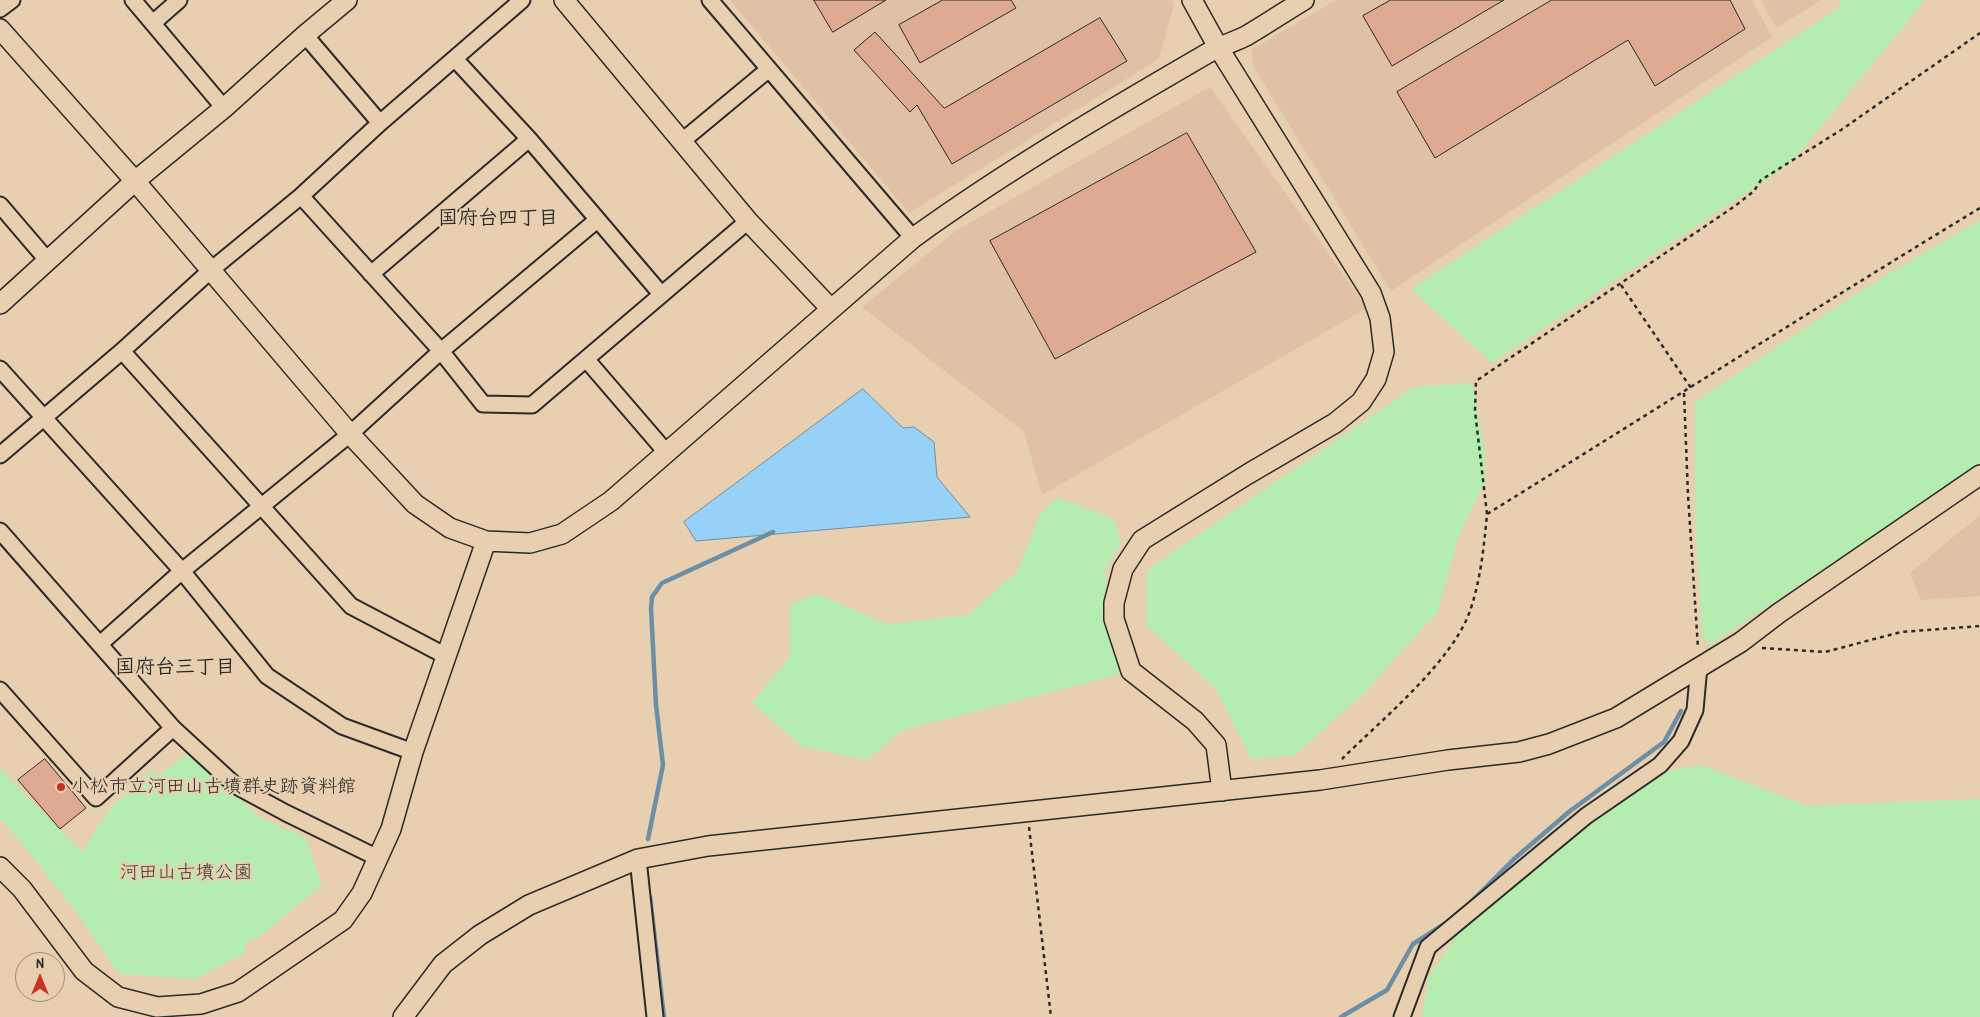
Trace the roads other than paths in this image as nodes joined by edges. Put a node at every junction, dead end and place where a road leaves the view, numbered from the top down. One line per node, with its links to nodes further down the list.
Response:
1 (12, 0): 10 (street)
2 (133, 0): 11 (street)
3 (180, 0): 11 (street)
4 (347, 0): 13 (street)
5 (522, 0): 15 (street)
6 (564, 0): 20 (street)
7 (710, 0): 16 (street)
8 (1192, 0): 14 (street)
9 (1304, 0): 14 (street)
10 (0, 9)
11 (154, 22): 17 (street)
12 (0, 29): 21 (street)
13 (305, 35): 17 (street); 18 (street)
14 (1218, 47): 26 (street); 52 (street)
15 (455, 59): 18 (street); 19 (street)
16 (769, 69): 20 (street); 26 (street)
17 (224, 108): 21 (street)
18 (380, 123): 22 (street)
19 (529, 139): 24 (street); 29 (street)
20 (681, 142): 25 (street)
21 (136, 181): 27 (street); 28 (street)
22 (301, 196): 28 (street); 29 (street)
23 (0, 205): 27 (street)
24 (597, 220): 30 (street); 34 (street)
25 (748, 221): 30 (street); 32 (street)
26 (913, 238): 32 (street)
27 (48, 261): 31 (street)
28 (210, 270): 33 (street); 38 (street)
29 (371, 274): 34 (street)
30 (661, 294): 35 (street)
31 (0, 304)
32 (831, 309): 39 (street)
33 (122, 351): 37 (street); 42 (street)
34 (441, 351): 35 (street); 38 (street)
35 (586, 359): 39 (street)
36 (0, 369): 37 (street)
37 (42, 417): 40 (street); 45 (street)
38 (350, 434): 42 (street); 44 (street)
39 (666, 452): 44 (street)
40 (0, 455)
41 (1980, 475): 48 (street)
42 (260, 507): 45 (street); 47 (street)
43 (0, 531): 46 (street)
44 (486, 541): 47 (street)
45 (182, 571): 46 (street); 51 (street)
46 (100, 644): 50 (street)
47 (446, 656): 51 (street)
48 (1699, 666): 52 (street); 58 (street)
49 (0, 690): 50 (street)
50 (173, 728): 53 (street)
51 (413, 752): 53 (street)
52 (1222, 791): 54 (street)
53 (378, 858): 55 (street)
54 (638, 859): 56 (street); 57 (street)
55 (0, 866)
56 (403, 1017)
57 (655, 1017)
58 (1402, 1017)

